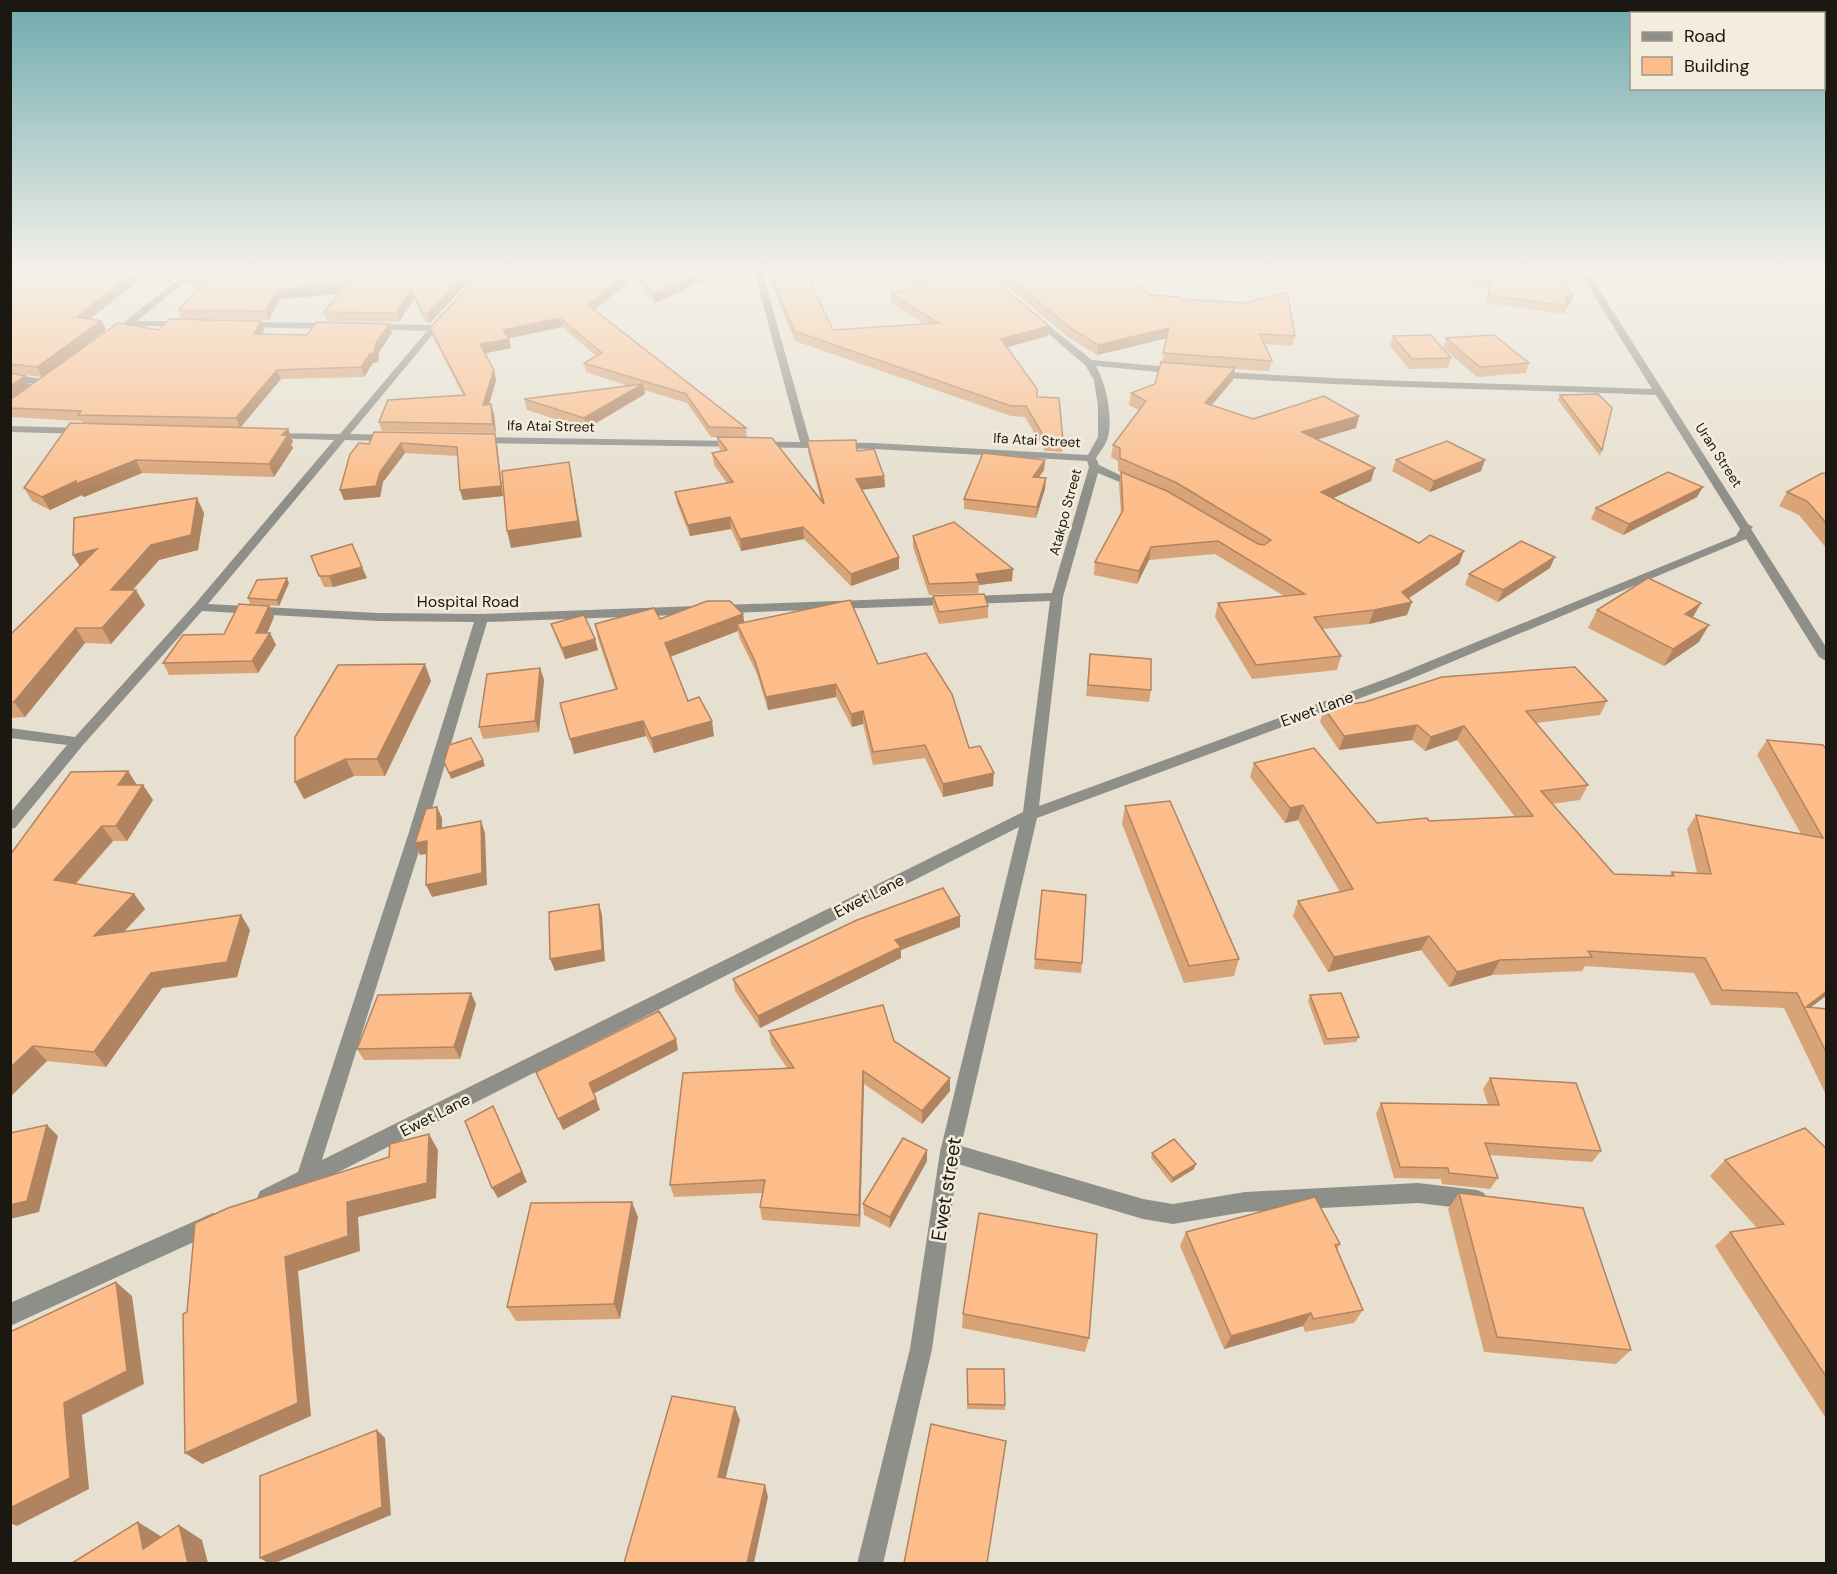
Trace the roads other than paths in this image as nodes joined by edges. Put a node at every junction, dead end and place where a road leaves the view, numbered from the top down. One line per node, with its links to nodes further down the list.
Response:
1 (419, 344): 14 (street)
2 (778, 344): 17 (street)
3 (1067, 344): 5 (street, Atakpo Street)
4 (1630, 344): 10 (street, Uran Street)
5 (1089, 363): 6 (street); 18 (street, Atakpo Street)
6 (1185, 371)
7 (1208, 373): 10 (street)
8 (52, 376): 9 (street)
9 (10, 377)
10 (1660, 392): 20 (street, Uran Street)
11 (10, 429): 12 (street)
12 (93, 431)
13 (258, 435): 14 (street)
14 (341, 437): 15 (street); 22 (street)
15 (401, 438)
16 (461, 439): 17 (street, Ifa Atai Street)
17 (806, 445): 18 (street, Ifa Atai Street)
18 (1092, 463): 19 (street); 21 (street, Atakpo Street)
19 (1148, 491)
20 (1746, 527): 24 (street, Uran Street); 27 (street, Ewet Lane)
21 (1057, 597): 23 (street, Hospital Road); 27 (street, Atakpo Street)
22 (199, 607): 23 (street, Hospital Road); 26 (street)
23 (482, 618): 30 (street)
24 (1827, 657)
25 (10, 733): 26 (street)
26 (78, 742): 28 (street)
27 (1029, 815): 29 (street, Ewet street); 30 (street, Ewet Lane)
28 (10, 824)
29 (950, 1152): 31 (street); 35 (street, Ewet street)
30 (305, 1181): 32 (street, Ewet Lane)
31 (1497, 1202)
32 (250, 1206)
33 (229, 1216): 34 (street)
34 (10, 1315)
35 (870, 1563)

